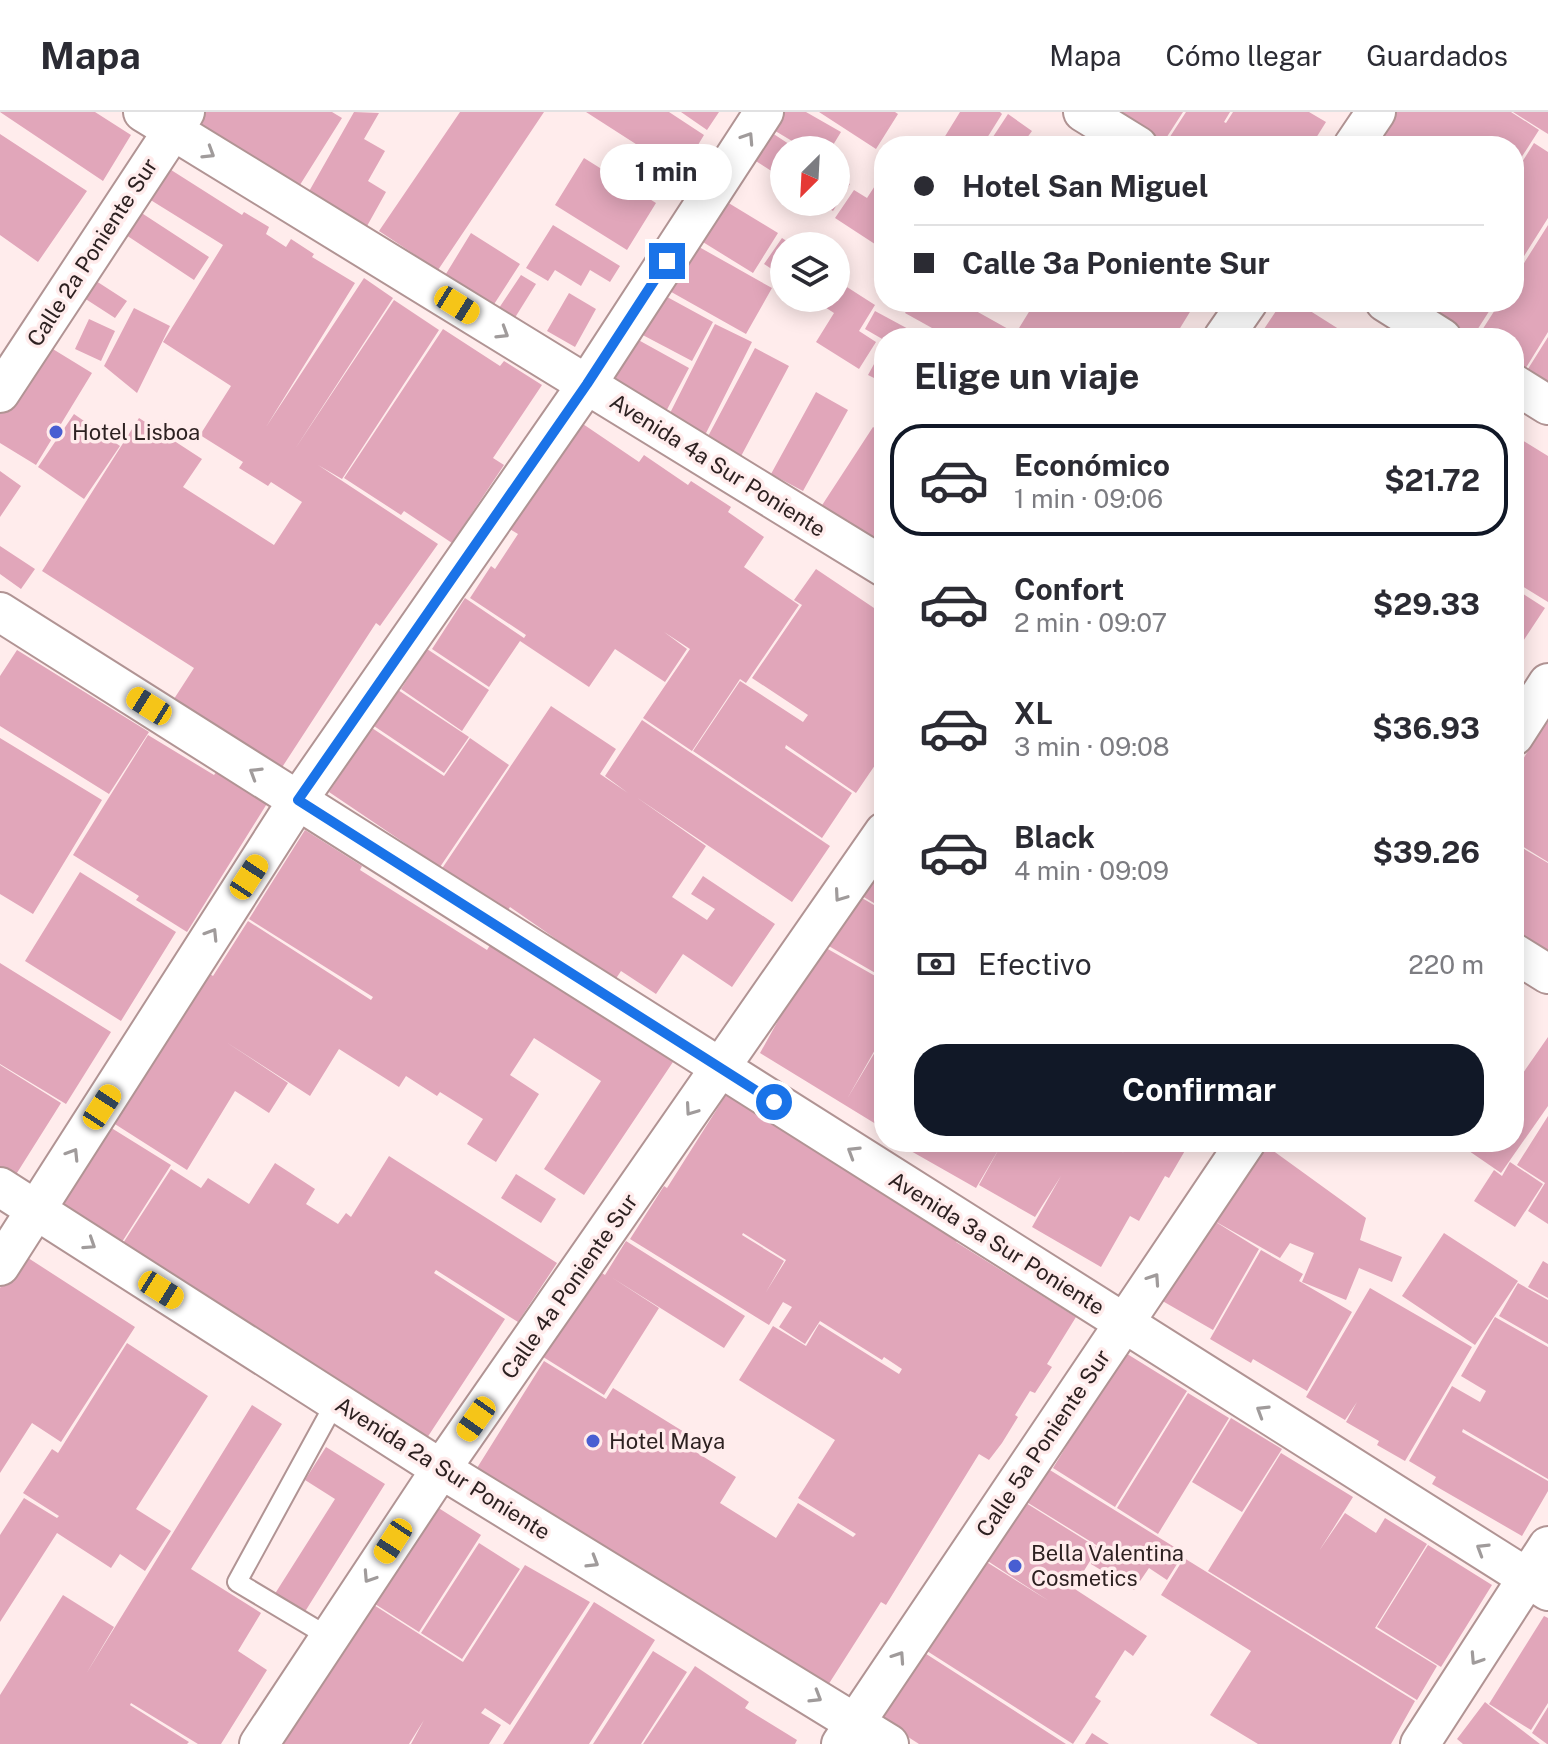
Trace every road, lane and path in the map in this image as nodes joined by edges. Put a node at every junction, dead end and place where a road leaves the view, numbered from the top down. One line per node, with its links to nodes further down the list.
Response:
1 (764, 112): 9 (street, one-way to 1)
2 (1083, 112): 5 (street)
3 (1376, 112): 6 (street)
4 (167, 118): 9 (street, Avenida 4a Sur Poniente, one-way to 9); 11 (street, Calle 2a Poniente Sur)
5 (1122, 136)
6 (1360, 136)
7 (1401, 312): 8 (street)
8 (1426, 328)
9 (587, 384): 13 (street, Avenida 4a Sur Poniente); 17 (street)
10 (1524, 390): 12 (street)
11 (0, 393)
12 (1548, 405)
13 (874, 561)
14 (0, 612): 17 (street, Avenida 3a Sur Poniente, one-way to 14)
15 (1548, 683): 16 (street)
16 (1524, 720)
17 (298, 800): 21 (street, Avenida 3a Sur Poniente); 24 (street, one-way to 17)
18 (874, 846): 21 (street, Calle 4a Poniente Sur, one-way to 21)
19 (1524, 959): 20 (street)
20 (1548, 974)
21 (721, 1068): 26 (street, Avenida 3a Sur Poniente, one-way to 21); 28 (street, Calle 4a Poniente Sur, one-way to 28)
22 (1239, 1152): 26 (street, Calle 5a Poniente Sur, one-way to 22)
23 (0, 1187): 24 (street, Avenida 2a Sur Poniente)
24 (37, 1210): 25 (street); 27 (street, Avenida 2a Sur Poniente, one-way to 27)
25 (0, 1266)
26 (1124, 1323): 30 (street, Avenida 3a Sur Poniente, one-way to 26); 32 (street, Calle 5a Poniente Sur, one-way to 26)
27 (336, 1401): 28 (street, Avenida 2a Sur Poniente); 31 (lane)
28 (441, 1469): 31 (street, Calle 4a Poniente Sur, one-way to 31); 32 (street, Avenida 2a Sur Poniente, one-way to 32)
29 (1548, 1546): 30 (street)
30 (1538, 1585): 35 (street, one-way to 35)
31 (329, 1637): 33 (street, Calle 4a Poniente Sur)
32 (848, 1733): 34 (street, Avenida 2a Sur Poniente)
33 (259, 1744)
34 (889, 1744)
35 (1420, 1744)

